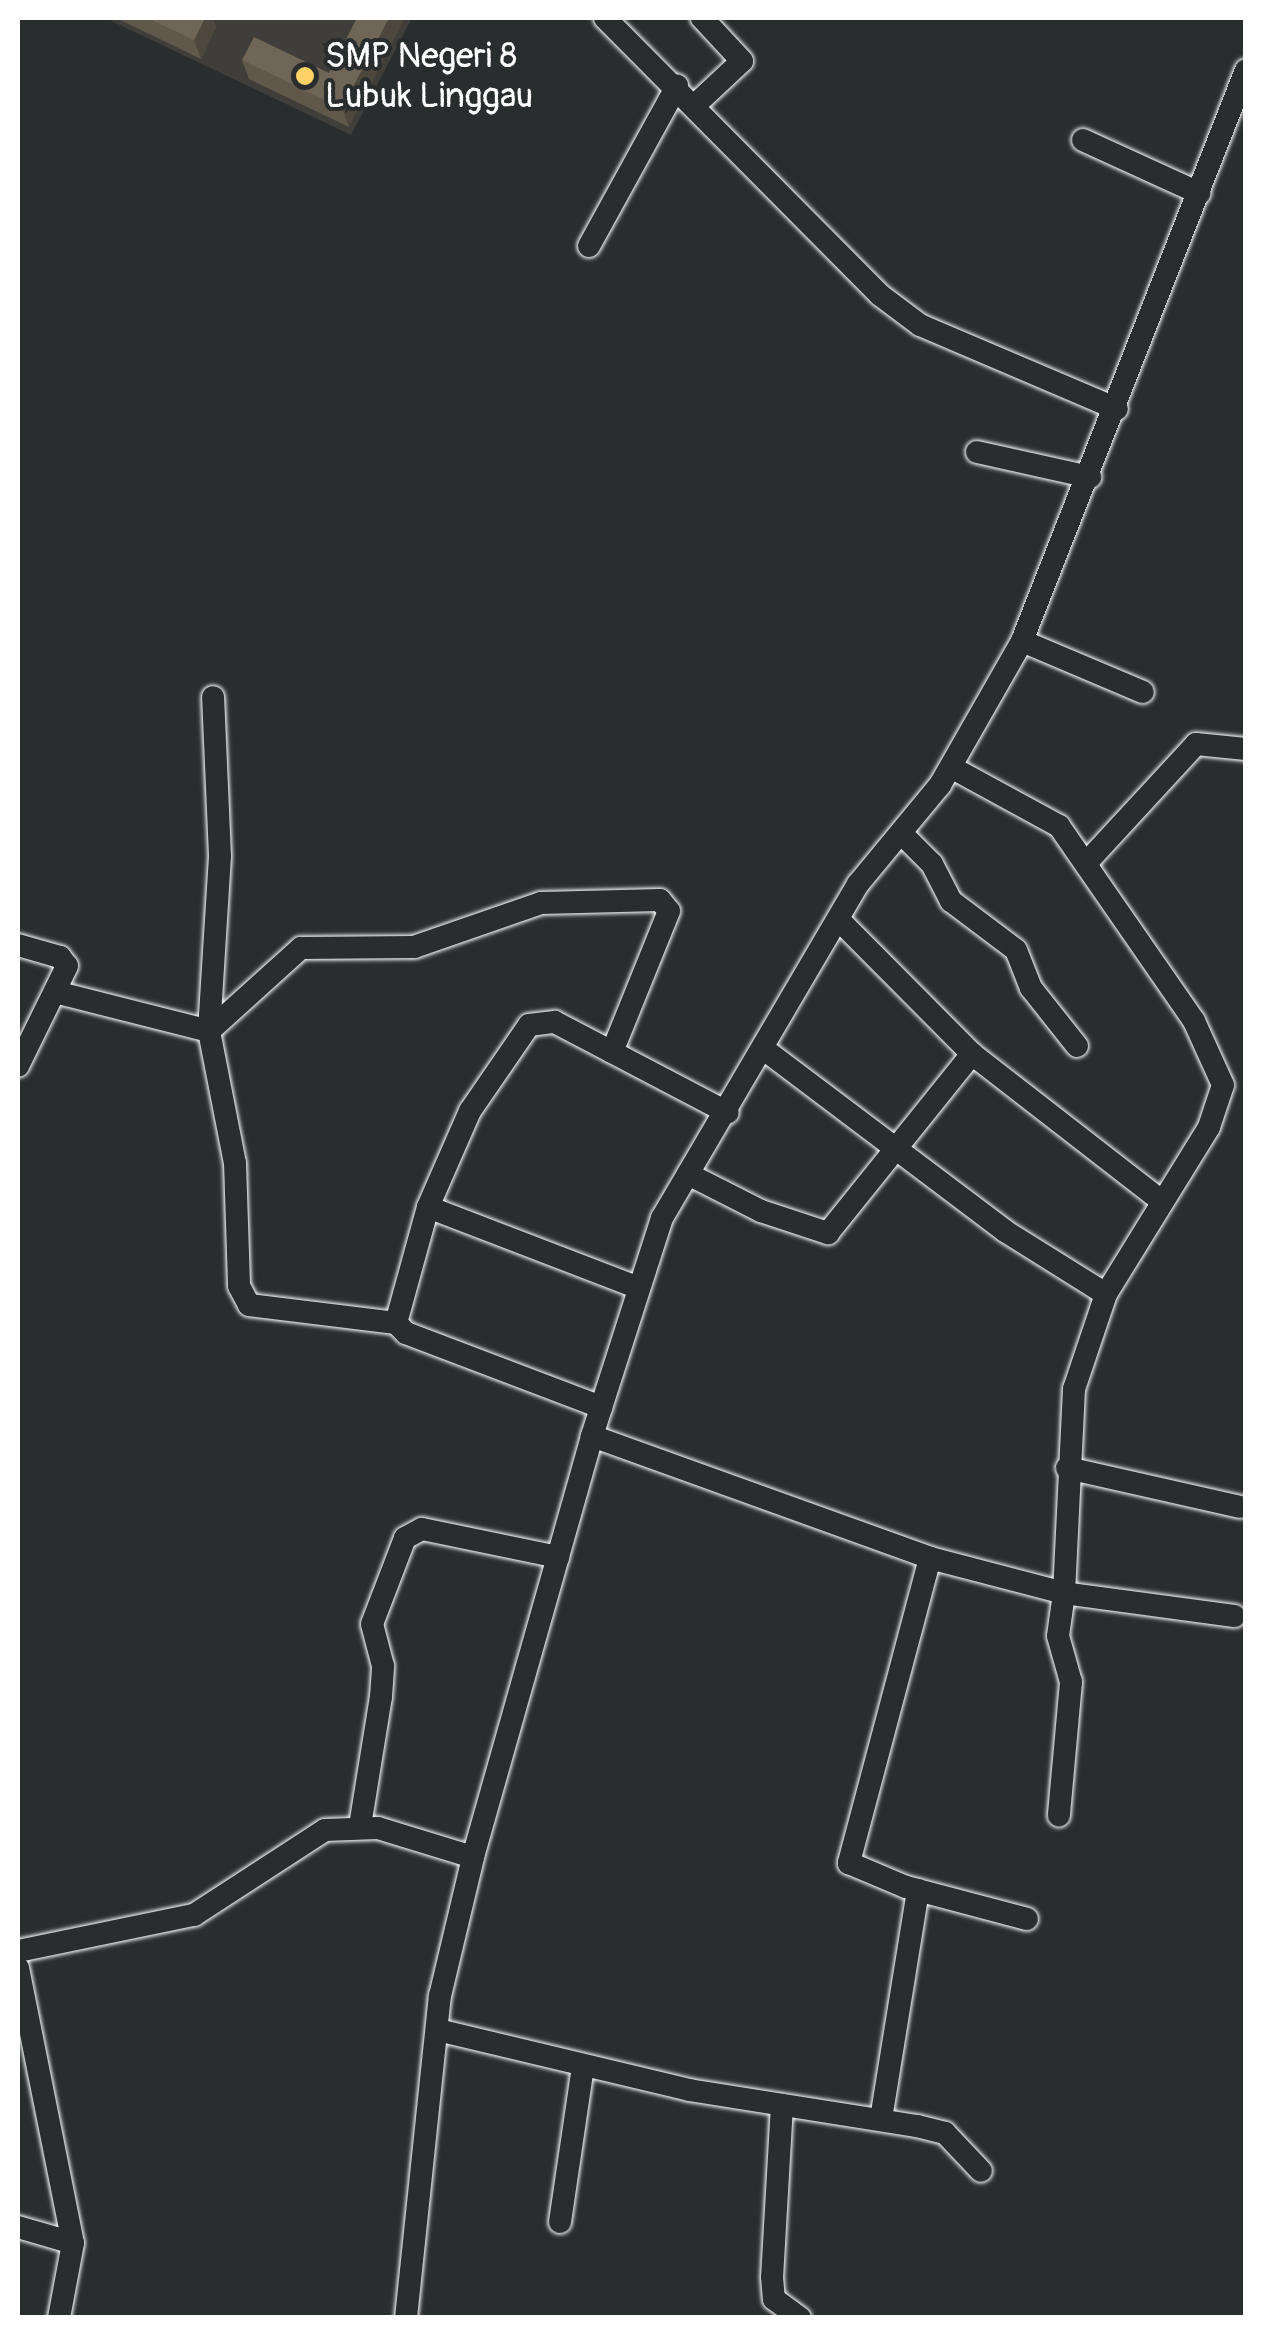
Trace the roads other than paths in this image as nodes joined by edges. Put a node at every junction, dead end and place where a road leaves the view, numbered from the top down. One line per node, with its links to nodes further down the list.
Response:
1 (604, 18): 4 (street)
2 (702, 18): 5 (street)
3 (1246, 70): 7 (street)
4 (677, 86): 5 (street); 8 (street)
5 (695, 106): 9 (street)
6 (1084, 140): 7 (street)
7 (1199, 193): 9 (street)
8 (590, 246)
9 (1117, 409): 11 (street)
10 (976, 452): 11 (street)
11 (1090, 477): 12 (street)
12 (1022, 641): 13 (street); 16 (street)
13 (1143, 692)
14 (213, 697): 22 (street)
15 (1246, 749): 18 (street)
16 (951, 767): 17 (street); 18 (street)
17 (902, 834): 19 (street); 23 (street)
18 (1089, 860): 31 (street)
19 (838, 919): 24 (street); 26 (street)
20 (18, 946): 21 (street)
21 (59, 993): 22 (street); 27 (street)
22 (208, 1031): 25 (street); 35 (street)
23 (1076, 1046)
24 (765, 1050): 28 (street); 29 (street)
25 (612, 1052): 28 (street); 32 (street)
26 (972, 1054): 29 (street); 31 (street)
27 (18, 1066)
28 (728, 1113): 30 (street)
29 (897, 1149): 30 (street); 34 (street)
30 (688, 1174): 33 (street)
31 (1160, 1200): 34 (street)
32 (428, 1207): 33 (street); 35 (street)
33 (640, 1288): 36 (street)
34 (1106, 1294): 38 (street)
35 (396, 1322): 36 (street)
36 (601, 1408): 37 (street)
37 (592, 1436): 40 (street); 41 (street)
38 (1067, 1468): 39 (street); 42 (street)
39 (1240, 1508)
40 (558, 1557): 45 (street); 46 (street)
41 (930, 1558): 42 (street); 47 (street)
42 (1064, 1593): 43 (street); 44 (street)
43 (1234, 1616)
44 (1059, 1816)
45 (360, 1826): 46 (street); 49 (street)
46 (473, 1857): 51 (street)
47 (918, 1890): 48 (street); 54 (street)
48 (1027, 1919)
49 (18, 1951)
50 (18, 1968): 58 (street)
51 (438, 2030): 52 (street); 60 (street)
52 (583, 2067): 53 (street); 56 (street)
53 (782, 2105): 54 (street); 61 (street)
54 (881, 2120): 55 (street)
55 (981, 2171)
56 (560, 2222)
57 (18, 2226): 58 (street)
58 (73, 2243): 59 (street)
59 (59, 2318)
60 (406, 2318)
61 (800, 2318)

